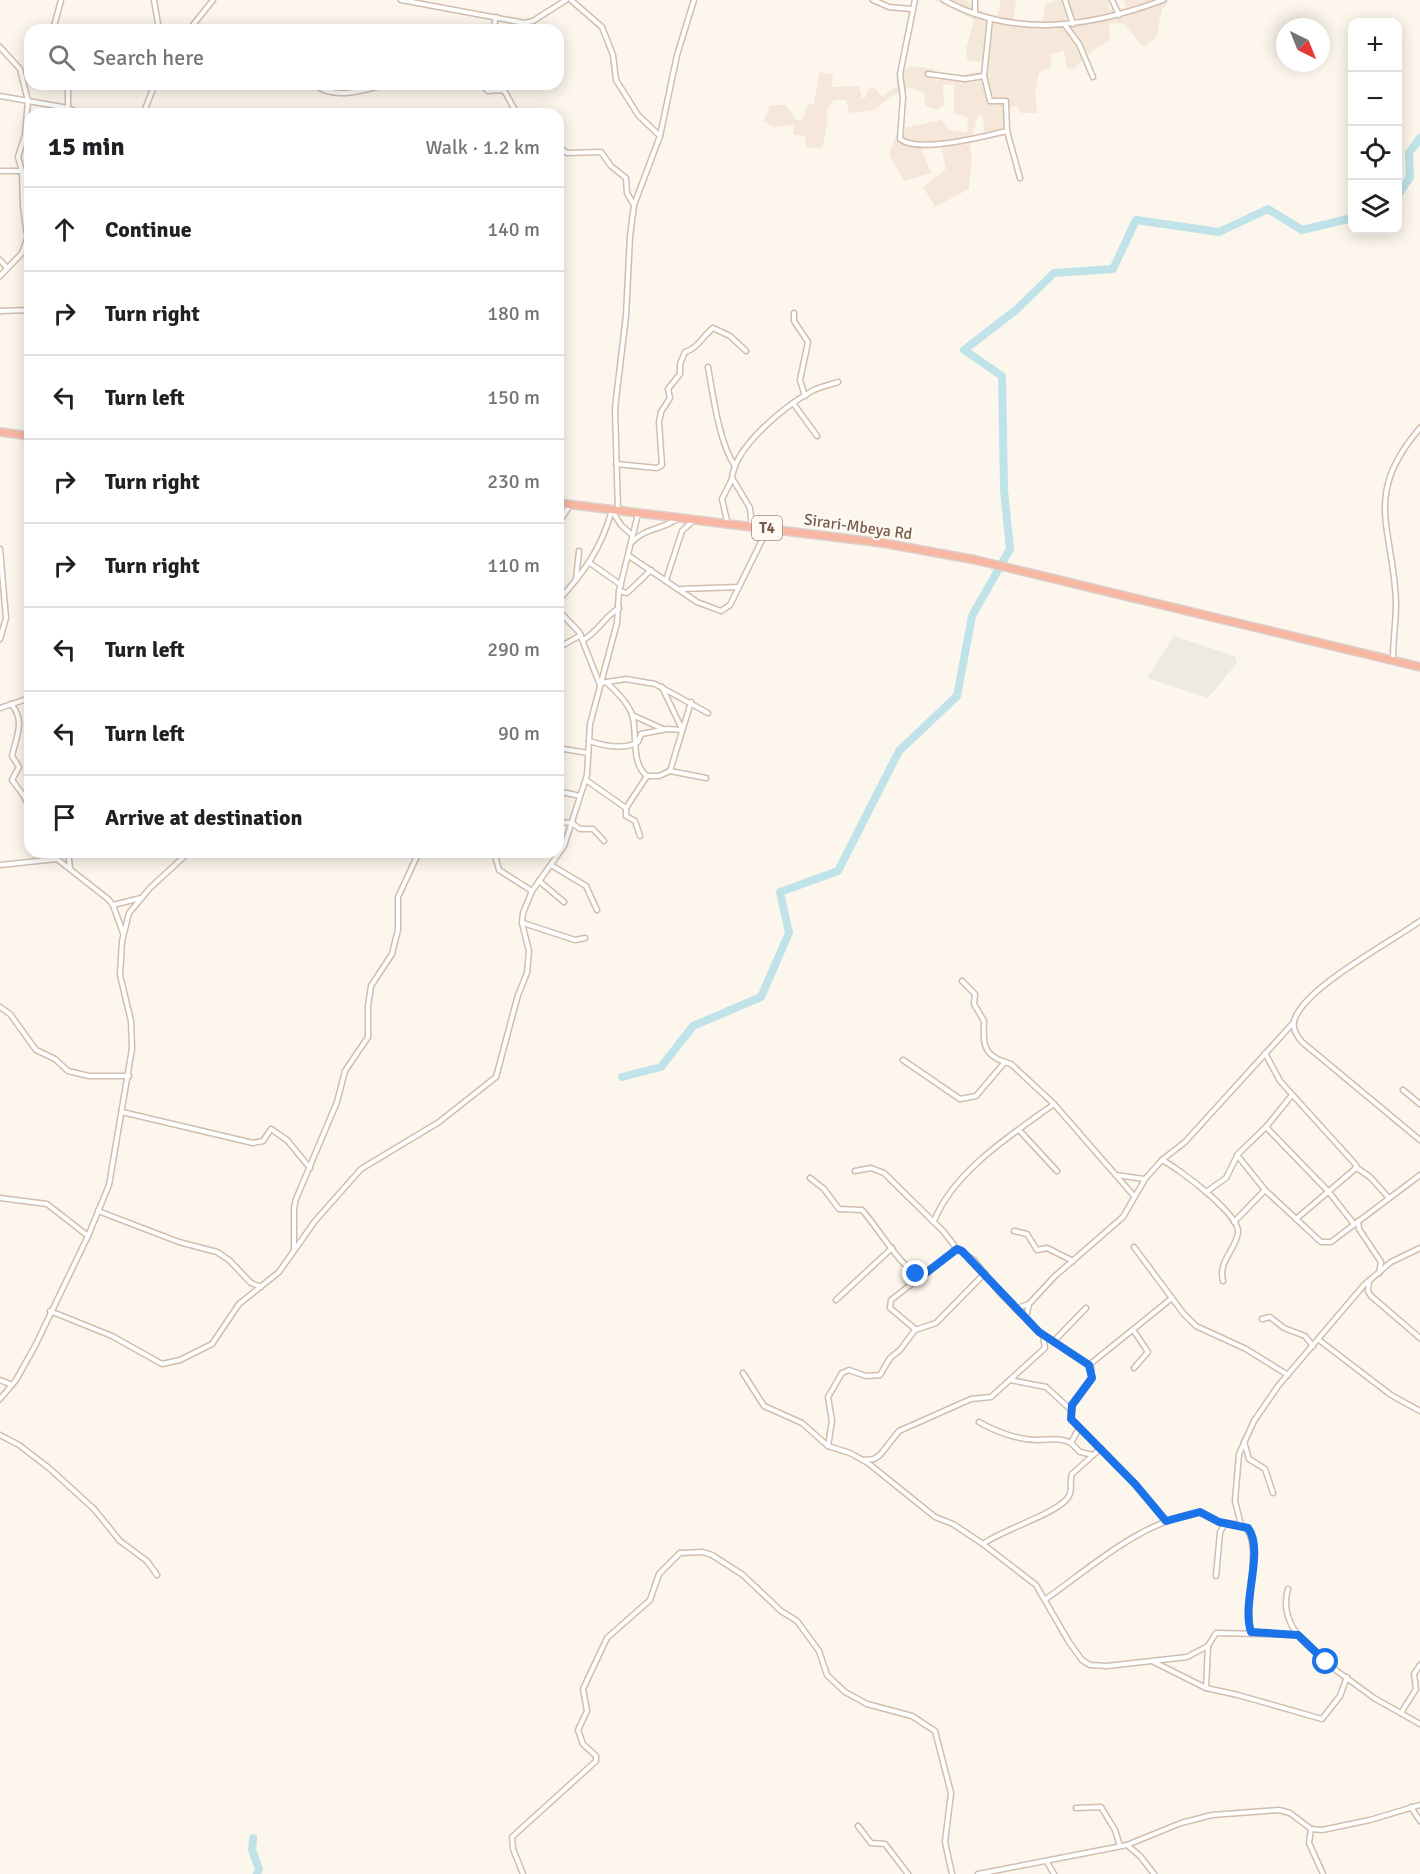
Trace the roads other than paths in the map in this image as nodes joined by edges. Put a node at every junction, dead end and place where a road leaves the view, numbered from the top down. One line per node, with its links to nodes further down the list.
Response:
1 (61, 0): 20 (street)
2 (154, 0): 21 (street)
3 (213, 0): 22 (street)
4 (401, 0): 18 (street)
5 (566, 0): 18 (street)
6 (571, 0): 46 (street)
7 (694, 0): 46 (street)
8 (873, 0): 15 (street)
9 (915, 0): 15 (street)
10 (944, 0): 16 (street)
11 (975, 0): 16 (street)
12 (1065, 0): 24 (street)
13 (1112, 0): 17 (street)
14 (1163, 0): 17 (street)
15 (911, 9): 45 (street)
16 (975, 15): 19 (street)
17 (1119, 15): 24 (street)
18 (496, 17): 23 (street)
19 (990, 18): 25 (street); 28 (street)
20 (55, 24)
21 (158, 24)
22 (194, 24)
23 (494, 24)
24 (1073, 24): 25 (street)
25 (1065, 25): 29 (street)
26 (0, 47): 30 (street)
27 (928, 75): 28 (street)
28 (984, 76): 45 (street)
29 (1093, 77)
30 (24, 85)
31 (25, 90): 40 (street)
32 (67, 90): 42 (street)
33 (153, 90): 43 (street)
34 (323, 90): 35 (street)
35 (355, 90)
36 (487, 90): 38 (street)
37 (502, 90): 44 (street)
38 (502, 90)
39 (0, 96): 40 (street)
40 (28, 101): 41 (street); 42 (street)
41 (27, 108)
42 (68, 108)
43 (145, 108)
44 (514, 108)
45 (1007, 131): 51 (street)
46 (660, 136): 52 (street)
47 (24, 138): 50 (street)
48 (564, 151): 52 (street)
49 (0, 171): 50 (street)
50 (22, 171): 53 (street)
51 (1020, 178)
52 (634, 206): 70 (street)
53 (24, 210)
54 (24, 247): 56 (street)
55 (0, 260): 56 (street)
56 (7, 268): 57 (street)
57 (0, 276)
58 (24, 310): 59 (street)
59 (0, 311)
60 (794, 313): 64 (street)
61 (746, 351): 70 (street)
62 (708, 367): 71 (street)
63 (838, 382): 64 (street)
64 (805, 396): 65 (street)
65 (793, 403): 69 (street); 71 (street)
66 (1420, 428): 102 (street)
67 (0, 432): 68 (highway)
68 (24, 435)
69 (817, 436)
70 (616, 464): 75 (street)
71 (735, 466): 72 (street)
72 (732, 478): 80 (street); 81 (street)
73 (564, 504): 74 (highway, Sirari-Mbeya Rd / T4)
74 (570, 505): 75 (highway, Sirari-Mbeya Rd / T4); 76 (street)
75 (615, 511): 77 (highway, Sirari-Mbeya Rd / T4); 83 (street); 88 (street)
76 (564, 514)
77 (638, 514): 78 (highway, Sirari-Mbeya Rd / T4); 83 (street)
78 (677, 519): 79 (highway, Sirari-Mbeya Rd / T4); 84 (street)
79 (693, 521): 80 (highway, Sirari-Mbeya Rd / T4); 91 (street)
80 (728, 525): 81 (highway, Sirari-Mbeya Rd / T4)
81 (752, 528): 82 (highway, Sirari-Mbeya Rd / T4)
82 (768, 528): 93 (street); 102 (highway, Sirari-Mbeya Rd / T4)
83 (633, 535): 84 (street)
84 (631, 543): 87 (street)
85 (0, 549): 100 (street)
86 (579, 551): 90 (street)
87 (629, 556): 89 (street); 92 (street)
88 (590, 562): 90 (street); 92 (street)
89 (651, 570): 91 (street); 95 (street)
90 (576, 579): 96 (street)
91 (666, 580): 94 (street)
92 (621, 585): 95 (street)
93 (740, 587): 94 (street); 94 (street)
94 (680, 589)
95 (619, 591): 97 (street)
96 (564, 594)
97 (619, 608): 99 (street); 105 (street)
98 (564, 615): 99 (street)
99 (582, 638): 101 (street); 105 (street)
100 (0, 639)
101 (564, 646)
102 (1393, 659): 103 (highway, T4)
103 (1420, 667)
104 (606, 682): 105 (street); 106 (street); 112 (street)
105 (600, 684): 115 (street)
106 (662, 686): 108 (street); 114 (street)
107 (24, 700): 109 (street)
108 (692, 702): 111 (street); 114 (street)
109 (11, 704): 110 (street); 124 (street)
110 (0, 708)
111 (708, 713)
112 (632, 714): 113 (street); 116 (street)
113 (663, 730): 114 (street); 116 (street)
114 (682, 730): 119 (street)
115 (589, 741): 116 (street); 118 (street)
116 (636, 743): 120 (street)
117 (564, 749): 118 (street)
118 (588, 753): 122 (street)
119 (670, 771): 120 (street); 121 (street)
120 (648, 776): 126 (street)
121 (706, 778)
122 (585, 780): 125 (street); 126 (street)
123 (564, 792): 125 (street)
124 (24, 796)
125 (580, 796): 128 (street)
126 (626, 807): 129 (street)
127 (564, 822): 128 (street)
128 (573, 823): 130 (street); 131 (street)
129 (640, 836)
130 (604, 841)
131 (564, 846)
132 (69, 858): 140 (street)
133 (183, 858): 143 (street)
134 (415, 858): 168 (street)
135 (495, 858): 142 (street)
136 (556, 858): 138 (street)
137 (57, 859): 139 (street); 140 (street)
138 (551, 865): 141 (street); 146 (street)
139 (0, 866)
140 (71, 869): 145 (street)
141 (539, 881): 142 (street); 144 (street)
142 (532, 891): 148 (street)
143 (141, 897): 145 (street); 149 (street)
144 (564, 902)
145 (113, 904): 149 (street)
146 (597, 910)
147 (1420, 921): 153 (street)
148 (522, 923): 150 (street); 192 (street)
149 (123, 934): 157 (street)
150 (585, 938)
151 (962, 981): 156 (street)
152 (0, 1007): 157 (street)
153 (1294, 1022): 154 (street); 165 (street)
154 (1265, 1053): 159 (street); 167 (street)
155 (903, 1060): 156 (street)
156 (1005, 1062): 160 (street)
157 (129, 1076): 162 (street)
158 (1402, 1090): 161 (street)
159 (1292, 1095): 163 (street); 169 (street)
160 (1054, 1104): 164 (street); 172 (street)
161 (1420, 1104)
162 (122, 1112): 168 (street); 182 (street)
163 (1266, 1127): 166 (street); 177 (street)
164 (1019, 1130): 171 (street); 184 (street)
165 (1420, 1140)
166 (1237, 1155): 176 (street); 178 (street)
167 (1162, 1160): 175 (street); 178 (street)
168 (310, 1168): 192 (street)
169 (1357, 1168): 177 (street); 180 (street)
170 (855, 1171): 184 (street)
171 (1057, 1171)
172 (1115, 1174): 175 (street); 179 (street)
173 (1420, 1175): 180 (street)
174 (810, 1178): 193 (street)
175 (1145, 1179): 179 (street)
176 (1265, 1190): 183 (street); 185 (street)
177 (1328, 1191): 183 (street); 186 (street)
178 (1206, 1192): 185 (street)
179 (1134, 1196): 196 (street)
180 (1388, 1197): 186 (street)
181 (0, 1198): 190 (street)
182 (98, 1211): 190 (street); 204 (street)
183 (1296, 1219): 187 (street)
184 (934, 1221): 195 (street)
185 (1234, 1222): 202 (street)
186 (1356, 1222): 187 (street); 188 (street)
187 (1348, 1229): 188 (street)
188 (1359, 1230): 197 (street)
189 (1014, 1231): 196 (street)
190 (88, 1236): 210 (street)
191 (1134, 1247): 205 (street)
192 (294, 1248): 204 (street)
193 (891, 1248): 201 (street); 206 (street)
194 (1420, 1248): 198 (street)
195 (957, 1249): 199 (street); 201 (street)
196 (1073, 1261): 207 (street)
197 (1381, 1262): 198 (street); 200 (street)
198 (1391, 1262): 200 (street)
199 (985, 1273): 208 (street); 213 (street)
200 (1378, 1273): 203 (street)
201 (922, 1276): 213 (street)
202 (1223, 1281)
203 (1369, 1281): 216 (street); 217 (street)
204 (261, 1287): 210 (street)
205 (1172, 1298): 214 (street); 223 (street)
206 (836, 1300)
207 (1029, 1304): 208 (street); 211 (street)
208 (1017, 1308): 211 (street)
209 (1086, 1308): 218 (street)
210 (50, 1311): 226 (street)
211 (1026, 1318): 215 (street)
212 (1262, 1319): 219 (street)
213 (915, 1330): 235 (street)
214 (1134, 1331): 220 (street); 221 (street)
215 (1043, 1336): 218 (street); 225 (street)
216 (1420, 1337)
217 (1320, 1340): 219 (street); 229 (street)
218 (1054, 1341): 220 (street)
219 (1313, 1346): 223 (street)
220 (1089, 1365): 228 (street)
221 (1134, 1368)
222 (743, 1373): 235 (street)
223 (1288, 1375): 233 (street)
224 (0, 1380): 226 (street)
225 (1010, 1380): 228 (street); 239 (street)
226 (12, 1385): 227 (street)
227 (0, 1399)
228 (1070, 1409): 231 (street)
229 (1420, 1411)
230 (979, 1422): 234 (street)
231 (1079, 1428): 234 (street); 236 (street)
232 (0, 1435): 246 (street)
233 (1244, 1442): 238 (street); 240 (street)
234 (1071, 1443): 237 (street)
235 (828, 1446): 239 (street)
236 (1101, 1448): 237 (street); 242 (street)
237 (1093, 1455): 245 (street)
238 (1249, 1459): 240 (street); 241 (street)
239 (862, 1460): 245 (street)
240 (1239, 1462): 244 (street)
241 (1273, 1493)
242 (1166, 1521): 243 (street); 249 (street)
243 (1225, 1524): 244 (street); 247 (street)
244 (1241, 1525): 250 (street)
245 (983, 1544): 249 (street)
246 (158, 1575)
247 (1216, 1576)
248 (1288, 1589): 251 (street)
249 (1046, 1599): 253 (street)
250 (1251, 1632): 251 (street); 252 (street)
251 (1298, 1635): 255 (street)
252 (1208, 1646): 253 (street); 256 (street)
253 (1153, 1662): 256 (street)
254 (1420, 1665): 257 (street)
255 (1347, 1677): 256 (street); 257 (street)
256 (1206, 1688)
257 (1401, 1713): 258 (street)
258 (1420, 1724)
259 (1420, 1805): 260 (street)
260 (1411, 1807): 262 (street); 264 (street)
261 (1076, 1808): 266 (street)
262 (1420, 1821)
263 (858, 1826): 270 (street)
264 (1311, 1829): 265 (street); 276 (street)
265 (1127, 1845): 266 (street); 275 (street)
266 (1120, 1846): 267 (street)
267 (1047, 1862): 268 (street); 274 (street)
268 (1014, 1868): 272 (street); 273 (street)
269 (523, 1874): 271 (street)
270 (908, 1874)
271 (952, 1874)
272 (978, 1874)
273 (1017, 1874)
274 (1053, 1874)
275 (1154, 1874)
276 (1323, 1874)

